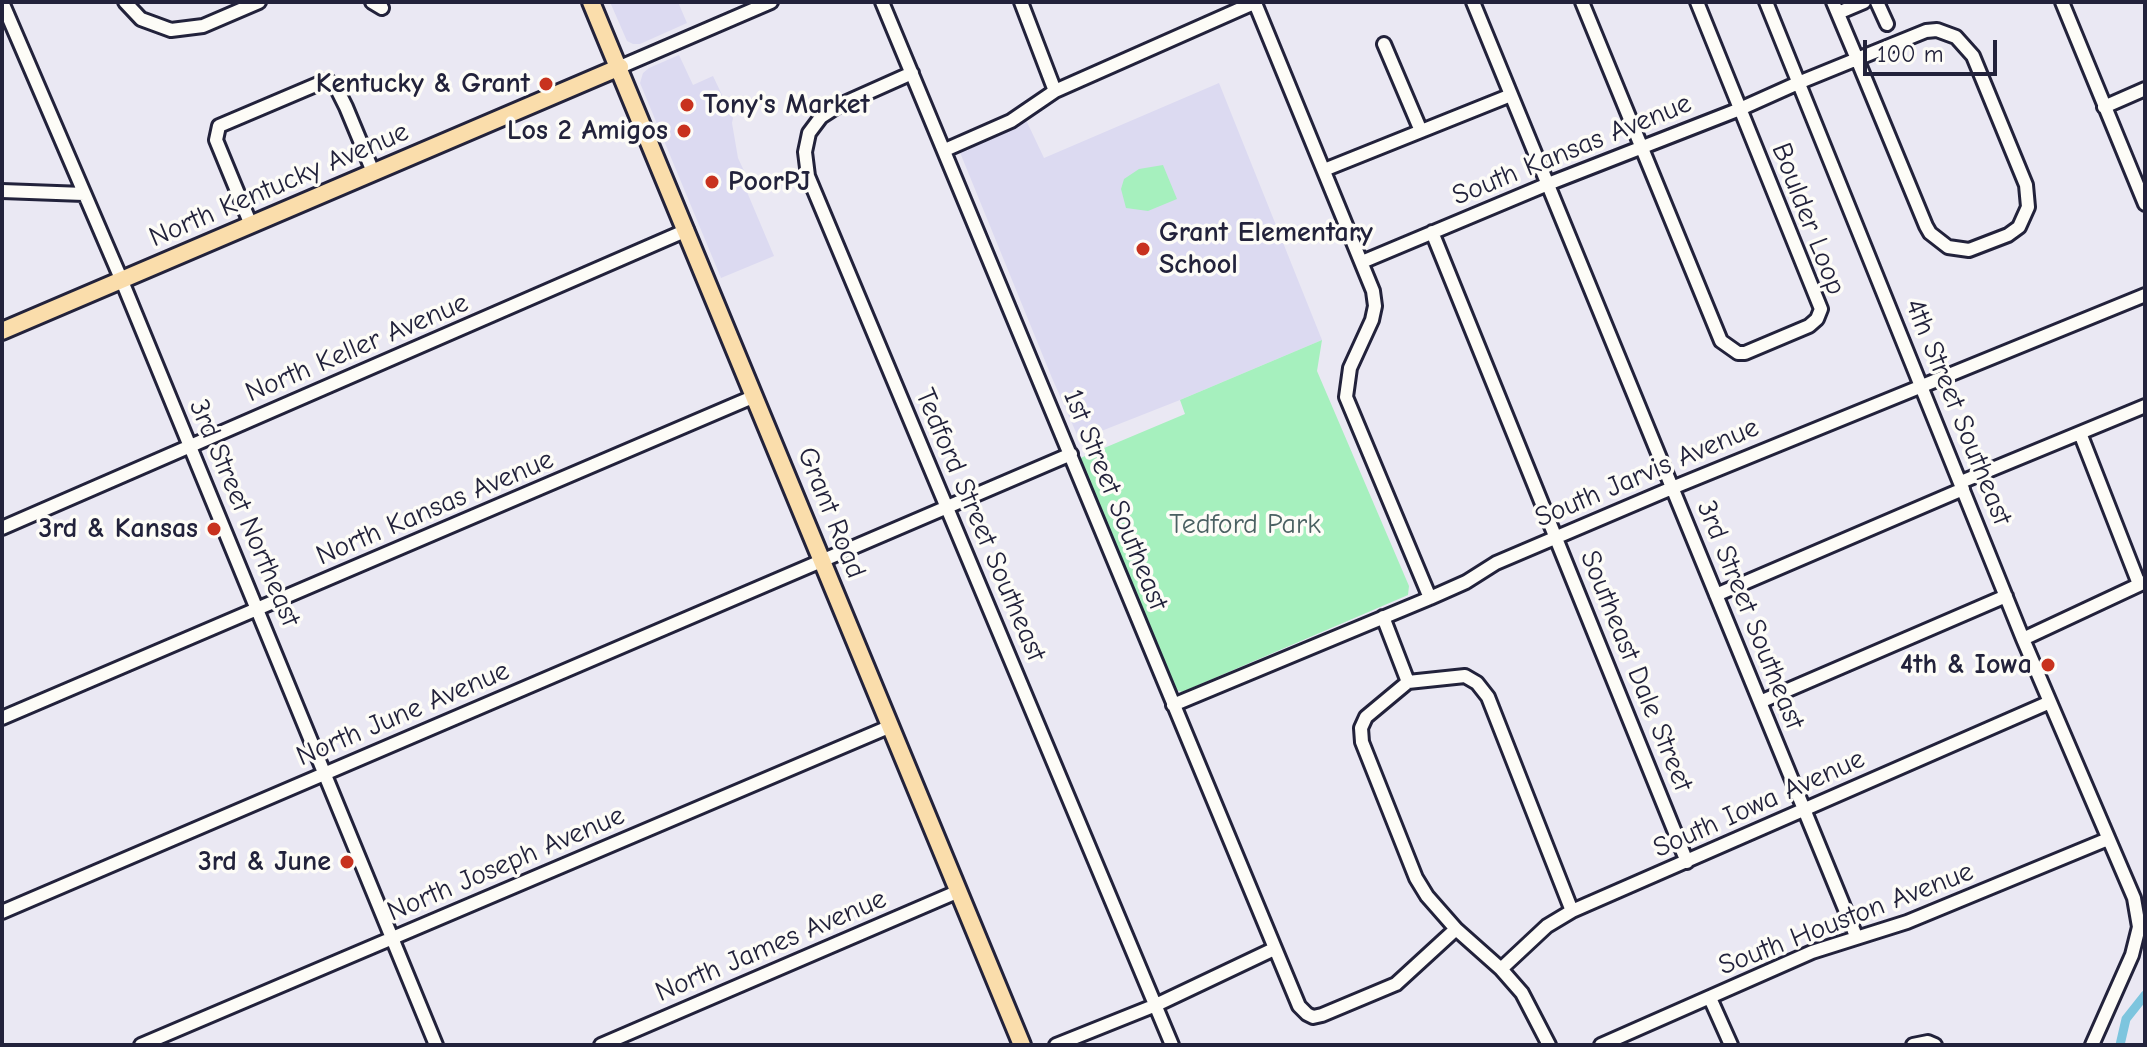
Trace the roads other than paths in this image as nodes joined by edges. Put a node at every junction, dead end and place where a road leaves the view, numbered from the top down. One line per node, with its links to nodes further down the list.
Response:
1 (2, 2): 35 (street, 3rd Street Northeast)
2 (125, 2): 3 (street)
3 (259, 2)
4 (591, 2): 20 (main road, Grant Road)
5 (771, 2): 20 (street)
6 (882, 2): 21 (street, 1st Street Southeast)
7 (1021, 2): 24 (street)
8 (1256, 2): 24 (street); 31 (street)
9 (1473, 2): 25 (street, 3rd Street Southeast)
10 (1582, 2): 29 (street)
11 (1697, 2): 27 (street)
12 (1766, 2): 22 (street, 4th Street Southeast)
13 (1864, 2): 16 (street)
14 (1877, 2): 17 (street)
15 (2062, 2): 26 (street)
16 (1836, 8): 19 (street)
17 (1887, 24)
18 (1384, 44): 28 (street)
19 (1857, 59): 19 (street); 22 (street, South Kansas Avenue)
20 (620, 67): 32 (main road, North Kentucky Avenue); 38 (main road, Grant Road)
21 (912, 73): 30 (street, 1st Street Southeast); 52 (street, Tedford Street Southeast)
22 (1798, 83): 27 (street, South Kansas Avenue); 44 (street, 4th Street Southeast)
23 (2145, 89): 26 (street)
24 (1055, 91): 30 (street)
25 (1511, 95): 28 (street); 33 (street, 3rd Street Southeast)
26 (2104, 107): 36 (street)
27 (1740, 109): 29 (street, South Kansas Avenue); 29 (street, Boulder Loop)
28 (1421, 131): 31 (street)
29 (1643, 148): 33 (street, South Kansas Avenue)
30 (945, 150): 49 (street, 1st Street Southeast)
31 (1324, 170): 40 (street)
32 (373, 172): 37 (main road, North Kentucky Avenue); 37 (street)
33 (1548, 184): 39 (street, South Kansas Avenue); 51 (street, 3rd Street Southeast)
34 (2, 191): 35 (street)
35 (84, 194): 41 (street, 3rd Street Northeast)
36 (2145, 204)
37 (251, 225): 41 (main road, North Kentucky Avenue)
38 (687, 230): 45 (main road, Grant Road); 48 (street, North Keller Avenue)
39 (1432, 232): 40 (street, South Kansas Avenue); 54 (street, Southeast Dale Street)
40 (1362, 262): 59 (street)
41 (122, 281): 43 (main road, North Kentucky Avenue); 48 (street, 3rd Street Northeast)
42 (2145, 295): 44 (street, South Jarvis Avenue)
43 (2, 331)
44 (1922, 387): 50 (street, 4th Street Southeast); 51 (street, South Jarvis Avenue)
45 (755, 396): 55 (main road, Grant Road); 60 (street, North Kansas Avenue)
46 (2145, 406): 47 (street)
47 (2080, 433): 50 (street); 56 (street)
48 (189, 446): 53 (street, North Keller Avenue); 60 (street, 3rd Street Northeast)
49 (1071, 454): 52 (street, North June Avenue); 66 (street, 1st Street Southeast)
50 (1962, 485): 57 (street); 58 (street, 4th Street Southeast)
51 (1672, 488): 54 (street, South Jarvis Avenue); 57 (street, 3rd Street Southeast)
52 (946, 507): 55 (street, North June Avenue); 82 (street, Tedford Street Southeast)
53 (2, 528)
54 (1556, 537): 59 (street, South Jarvis Avenue); 72 (street, Southeast Dale Street)
55 (823, 560): 68 (main road, Grant Road); 69 (street, North June Avenue)
56 (2142, 583): 62 (street)
57 (1716, 595): 64 (street, 3rd Street Southeast)
58 (2006, 596): 62 (street, 4th Street Southeast); 64 (street)
59 (1430, 598): 61 (street, South Jarvis Avenue)
60 (258, 611): 67 (street, North Kansas Avenue); 69 (street, 3rd Street Northeast)
61 (1383, 617): 63 (street); 66 (street, South Jarvis Avenue)
62 (2023, 639): 65 (street, 4th Street Southeast)
63 (1408, 682): 74 (street); 76 (street)
64 (1760, 702): 70 (street, 3rd Street Southeast)
65 (2050, 702): 70 (street, South Iowa Avenue); 71 (street, 4th Street Southeast)
66 (1173, 705): 79 (street, 1st Street Southeast)
67 (2, 718)
68 (891, 726): 73 (main road, Grant Road); 78 (street, North Joseph Avenue)
69 (326, 773): 75 (street, North June Avenue); 78 (street, 3rd Street Northeast)
70 (1804, 810): 72 (street, South Iowa Avenue); 77 (street, 3rd Street Southeast)
71 (2108, 839): 77 (street, South Houston Avenue); 94 (street, 4th Street Southeast)
72 (1687, 862): 74 (street, South Iowa Avenue)
73 (959, 891): 86 (street, North James Avenue); 87 (main road, Grant Road)
74 (1572, 911): 80 (street, South Iowa Avenue)
75 (2, 912)
76 (1456, 929): 79 (street, 1st Street Southeast); 80 (street)
77 (1856, 936): 81 (street, South Houston Avenue)
78 (392, 940): 84 (street, North Joseph Avenue); 85 (street, 3rd Street Northeast)
79 (1274, 949): 82 (street)
80 (1501, 969): 90 (street)
81 (1710, 998): 91 (street, South Houston Avenue); 92 (street)
82 (1156, 1005): 88 (street); 89 (street, Tedford Street Southeast)
83 (1933, 1044): 93 (street)
84 (141, 1045)
85 (436, 1045)
86 (601, 1045)
87 (1022, 1045)
88 (1056, 1045)
89 (1172, 1045)
90 (1549, 1045)
91 (1601, 1045)
92 (1731, 1045)
93 (1913, 1045)
94 (2092, 1045)

